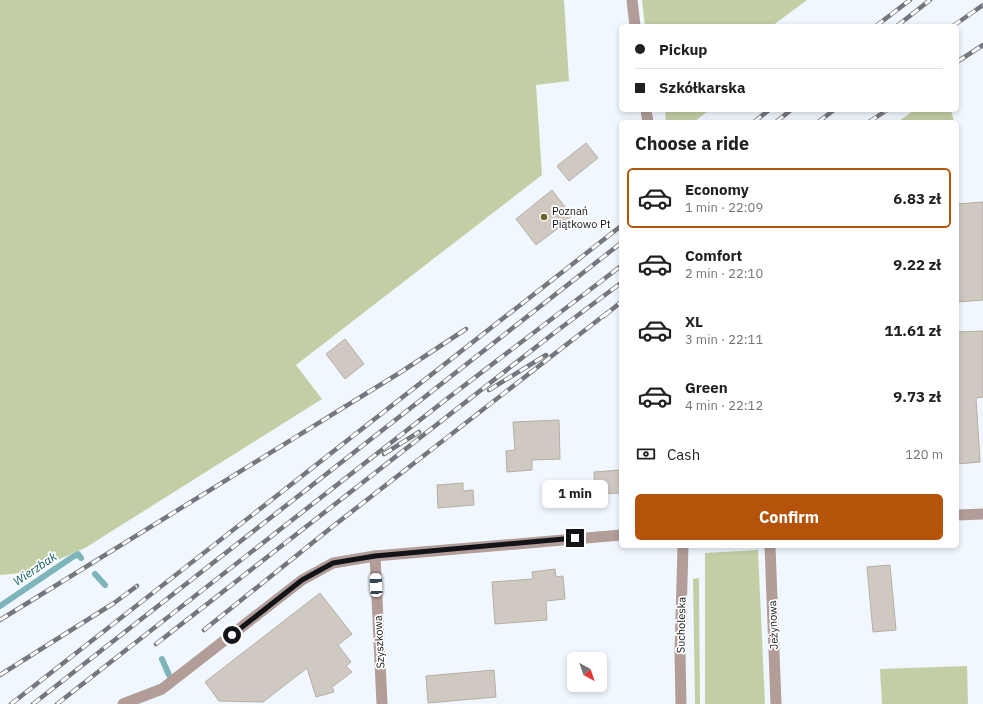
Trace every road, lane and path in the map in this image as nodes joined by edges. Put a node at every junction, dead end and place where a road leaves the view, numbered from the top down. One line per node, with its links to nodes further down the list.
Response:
1 (632, 0): 2 (street)
2 (635, 24)
3 (983, 514): 4 (street)
4 (959, 515)
5 (619, 535): 8 (street)
6 (683, 548): 11 (street, Sucholeska)
7 (770, 548): 12 (street, Jeżynowa)
8 (375, 556): 9 (street); 10 (street, Szyszkowa)
9 (123, 704)
10 (382, 704)
11 (681, 704)
12 (776, 704)

